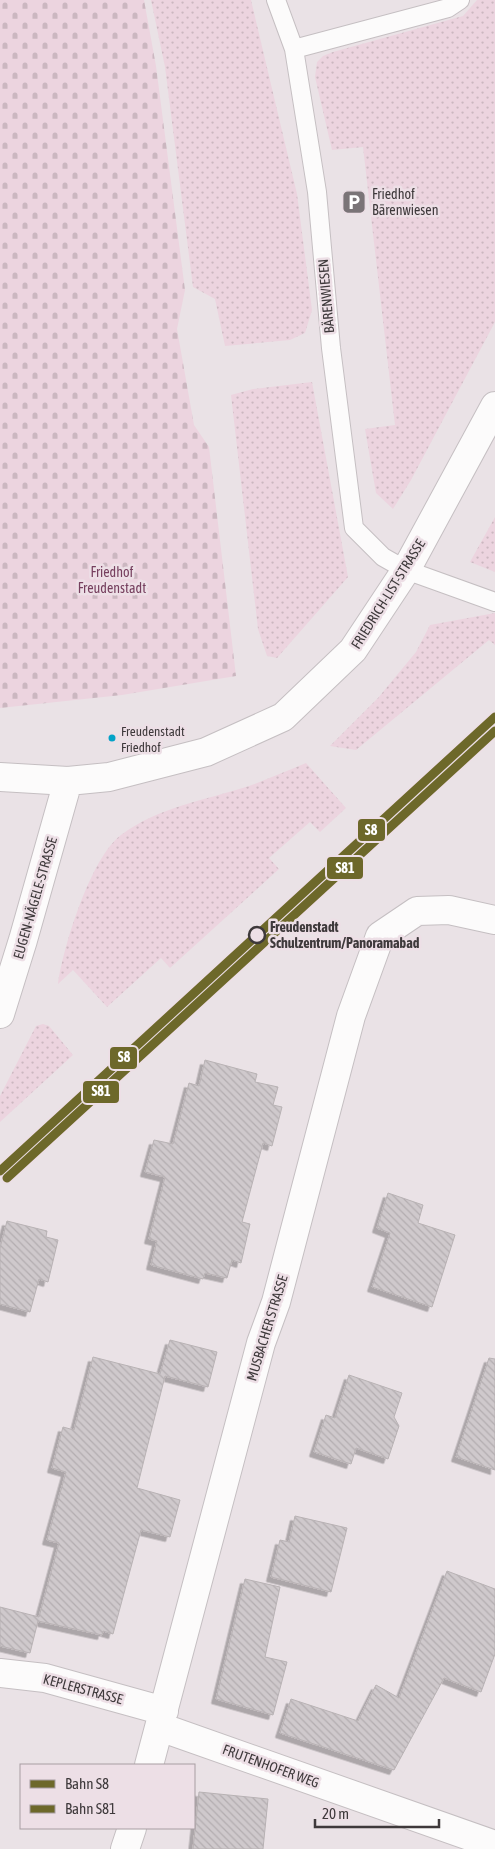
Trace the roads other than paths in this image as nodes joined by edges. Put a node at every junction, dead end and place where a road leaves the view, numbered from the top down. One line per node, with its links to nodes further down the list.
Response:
1 (276, 0): 3 (lane, BÄRENWIESEN)
2 (451, 3): 3 (lane)
3 (294, 49): 5 (lane, BÄRENWIESEN)
4 (495, 406): 5 (street, FRIEDRICH-LIST-STRASSE)
5 (406, 570): 6 (lane, BÄRENWIESEN); 8 (street, FRIEDRICH-LIST-STRASSE)
6 (495, 602)
7 (0, 777): 8 (street, FRIEDRICH-LIST-STRASSE)
8 (68, 781): 10 (street, EUGEN-NÄGELE-STRASSE)
9 (495, 920): 12 (street, MUSBACHER STRASSE)
10 (0, 1014)
11 (0, 1673): 12 (street, KEPLERSTRASSE)
12 (162, 1719): 13 (street, MUSBACHER STRASSE); 15 (street, FRUTENHOFER WEG)
13 (149, 1764)
14 (132, 1829): 16 (street)
15 (495, 1845)
16 (126, 1849)

